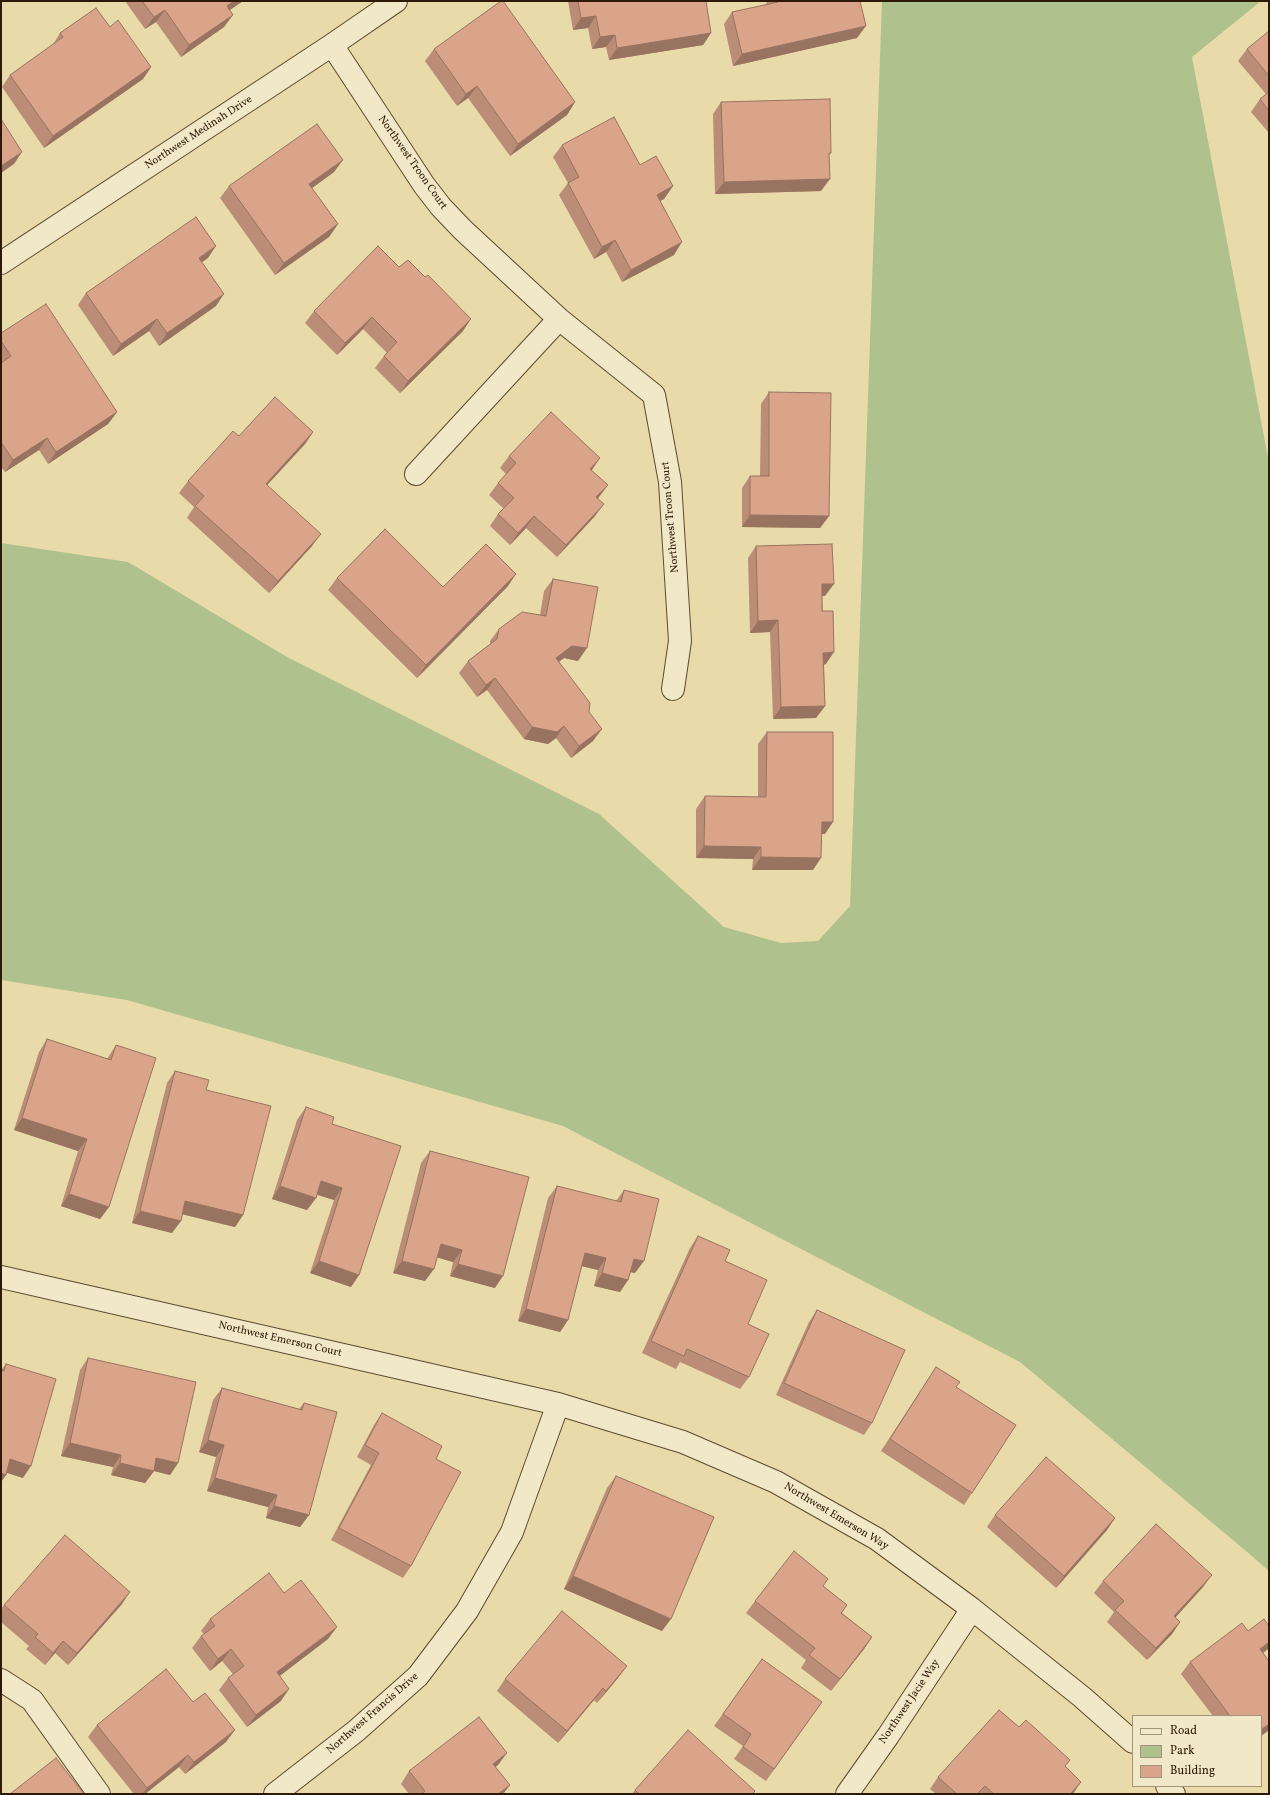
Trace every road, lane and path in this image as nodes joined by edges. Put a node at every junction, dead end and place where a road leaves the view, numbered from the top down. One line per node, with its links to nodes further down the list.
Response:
1 (396, 1): 2 (street, Northwest Medinah Drive)
2 (332, 45): 3 (street, Northwest Medinah Drive); 4 (street, Northwest Troon Court)
3 (1, 263)
4 (559, 319): 5 (street); 6 (street, Northwest Troon Court)
5 (416, 474)
6 (673, 689)
7 (1, 1277): 8 (street, Northwest Emerson Court)
8 (558, 1404): 9 (street, Northwest Emerson Way); 13 (street, Northwest Francis Drive)
9 (972, 1609): 11 (street, Northwest Emerson Way); 14 (street, Northwest Jacie Way)
10 (1, 1680): 12 (street)
11 (1132, 1741)
12 (99, 1794)
13 (275, 1794)
14 (847, 1794)

